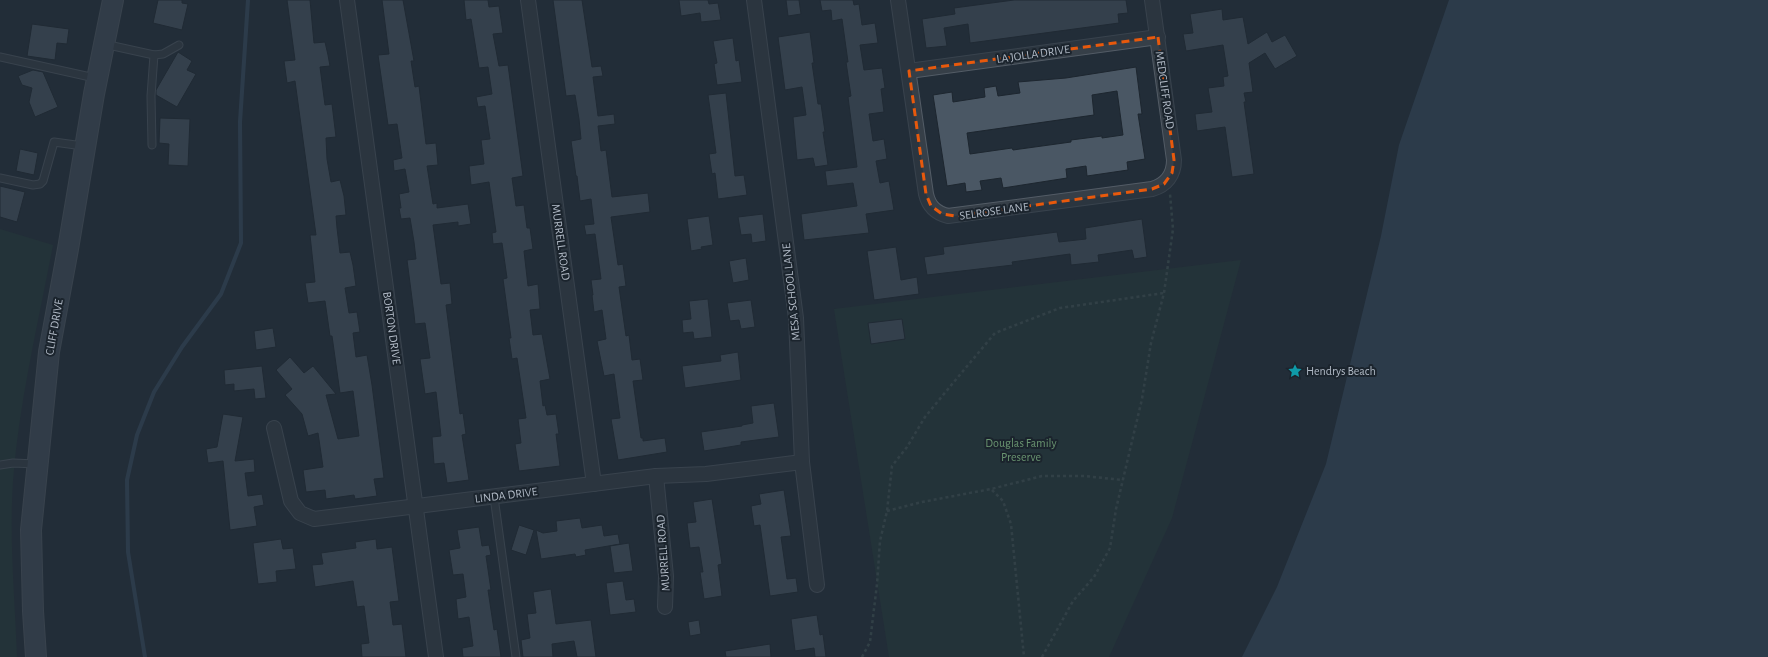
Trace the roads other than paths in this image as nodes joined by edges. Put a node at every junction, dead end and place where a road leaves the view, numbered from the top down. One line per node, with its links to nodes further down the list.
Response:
1 (113, 0): 8 (main road, CLIFF DRIVE)
2 (346, 0): 25 (street, BORTON DRIVE)
3 (528, 0): 23 (street, MURRELL ROAD)
4 (754, 0): 19 (street, MESA SCHOOL LANE)
5 (898, 0): 12 (street, SELROSE LANE)
6 (1152, 0): 7 (street, MEDCLIFF ROAD)
7 (1158, 37): 12 (street, LA JOLLA DRIVE); 17 (street, MEDCLIFF ROAD)
8 (104, 44): 10 (lane); 13 (main road, CLIFF DRIVE)
9 (179, 45): 10 (lane)
10 (154, 55): 14 (lane)
11 (0, 57): 13 (lane)
12 (909, 71): 17 (street, SELROSE LANE)
13 (97, 79): 15 (main road, CLIFF DRIVE)
14 (152, 145)
15 (85, 147): 16 (lane); 20 (main road, CLIFF DRIVE)
16 (0, 178)
17 (1169, 179)
18 (274, 428): 25 (street, LINDA DRIVE)
19 (802, 462): 22 (street, LINDA DRIVE); 26 (street, MESA SCHOOL LANE)
20 (36, 464): 21 (lane); 28 (main road, CLIFF DRIVE)
21 (0, 465)
22 (656, 476): 23 (street, LINDA DRIVE); 27 (street, MURRELL ROAD)
23 (594, 484): 24 (street, LINDA DRIVE)
24 (494, 497): 25 (street, LINDA DRIVE); 30 (lane)
25 (416, 507): 29 (street, BORTON DRIVE)
26 (817, 585)
27 (665, 607)
28 (36, 657)
29 (436, 657)
30 (516, 657)

